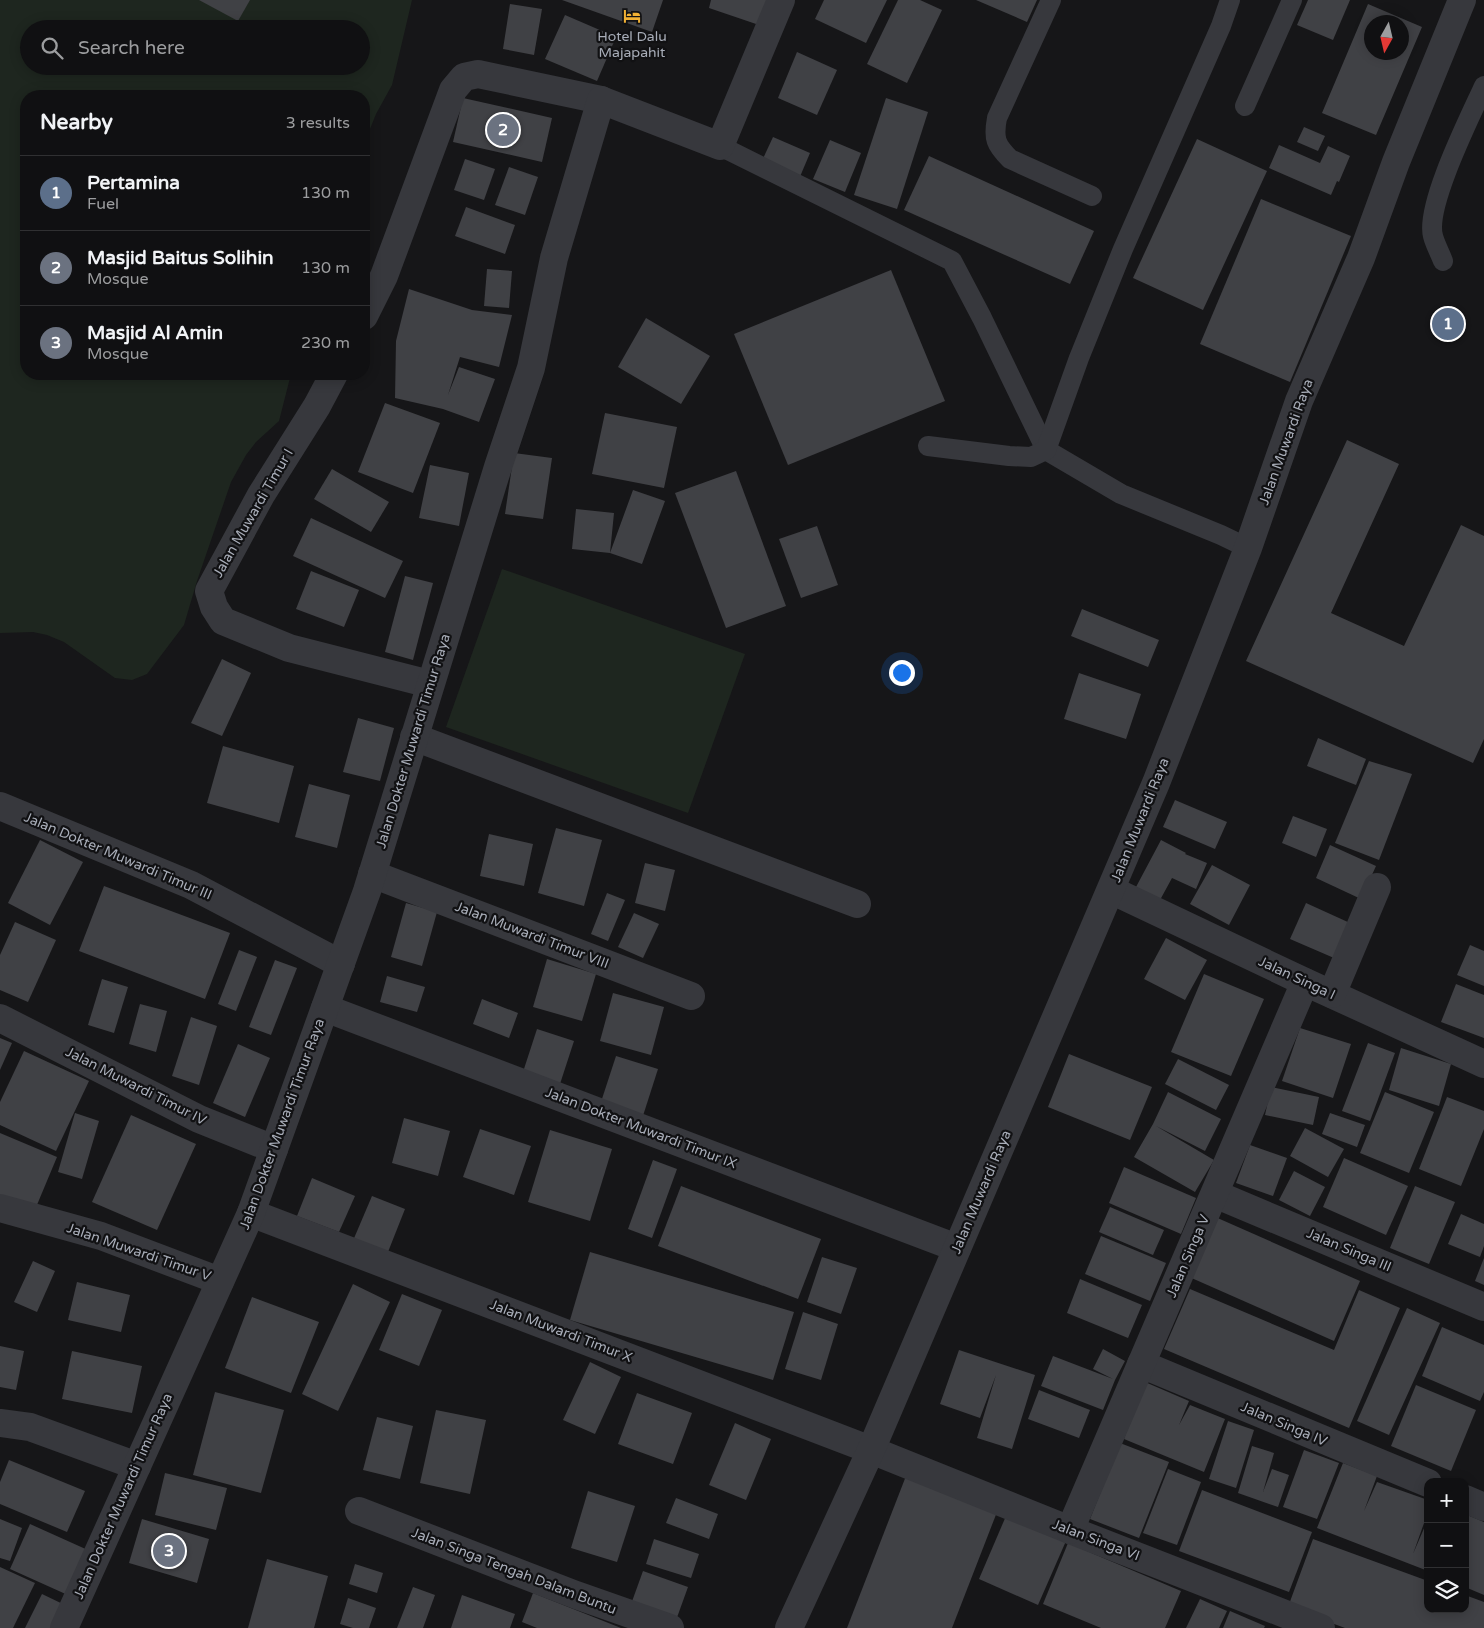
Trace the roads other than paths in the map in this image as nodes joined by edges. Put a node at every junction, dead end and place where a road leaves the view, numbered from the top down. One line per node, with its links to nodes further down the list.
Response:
1 (780, 0): 9 (street)
2 (1051, 0): 10 (lane)
3 (1230, 0): 15 (lane)
4 (1292, 0): 8 (lane)
5 (1462, 0): 16 (street, Jalan Muwardi Raya)
6 (1484, 86): 11 (lane)
7 (601, 100): 9 (street); 12 (street); 17 (street, Jalan Dokter Muwardi Timur Raya)
8 (1245, 106)
9 (720, 146): 15 (lane)
10 (1092, 196)
11 (1443, 261)
12 (370, 304)
13 (331, 380): 17 (street, Jalan Muwardi Timur I)
14 (928, 446): 15 (lane)
15 (1046, 450): 16 (lane)
16 (1248, 548): 22 (street, Jalan Muwardi Raya)
17 (430, 684): 18 (street, Jalan Dokter Muwardi Timur Raya)
18 (414, 737): 20 (street, Jalan Dokter Muwardi Timur Raya); 23 (street)
19 (0, 806): 24 (street, Jalan Dokter Muwardi Timur III)
20 (372, 874): 24 (street, Jalan Dokter Muwardi Timur Raya); 27 (street, Jalan Muwardi Timur VIII)
21 (1376, 887): 26 (street)
22 (1111, 890): 25 (street, Jalan Singa I); 35 (street, Jalan Muwardi Raya)
23 (857, 904)
24 (341, 964): 28 (street, Jalan Dokter Muwardi Timur Raya)
25 (1306, 982): 26 (street, Jalan Singa I); 32 (street, Jalan Singa V)
26 (1332, 994): 30 (street, Jalan Singa I)
27 (692, 996)
28 (325, 1008): 31 (street, Jalan Dokter Muwardi Timur Raya); 35 (street, Jalan Dokter Muwardi Timur IX)
29 (0, 1018): 31 (street, Jalan Muwardi Timur IV)
30 (1484, 1064)
31 (274, 1149): 34 (street, Jalan Dokter Muwardi Timur Raya)
32 (1215, 1194): 37 (street, Jalan Singa III); 38 (street, Jalan Singa V)
33 (0, 1208): 36 (street, Jalan Muwardi Timur V)
34 (252, 1213): 36 (street, Jalan Dokter Muwardi Timur Raya); 40 (street, Jalan Muwardi Timur X)
35 (957, 1248): 40 (street, Jalan Muwardi Raya)
36 (220, 1281): 41 (street, Jalan Dokter Muwardi Timur Raya)
37 (1484, 1307)
38 (1141, 1364): 42 (street, Jalan Singa IV); 46 (street, Jalan Singa V)
39 (0, 1423): 41 (street)
40 (871, 1450): 46 (street, Jalan Singa VI); 49 (street, Jalan Muwardi Raya)
41 (137, 1466): 47 (street, Jalan Dokter Muwardi Timur Raya)
42 (1424, 1481)
43 (1469, 1501): 44 (street)
44 (1484, 1507)
45 (359, 1512): 48 (street, Jalan Singa Tengah Dalam Buntu)
46 (1070, 1530): 50 (street, Jalan Singa VI)
47 (64, 1628)
48 (670, 1628)
49 (789, 1628)
50 (1322, 1628)

